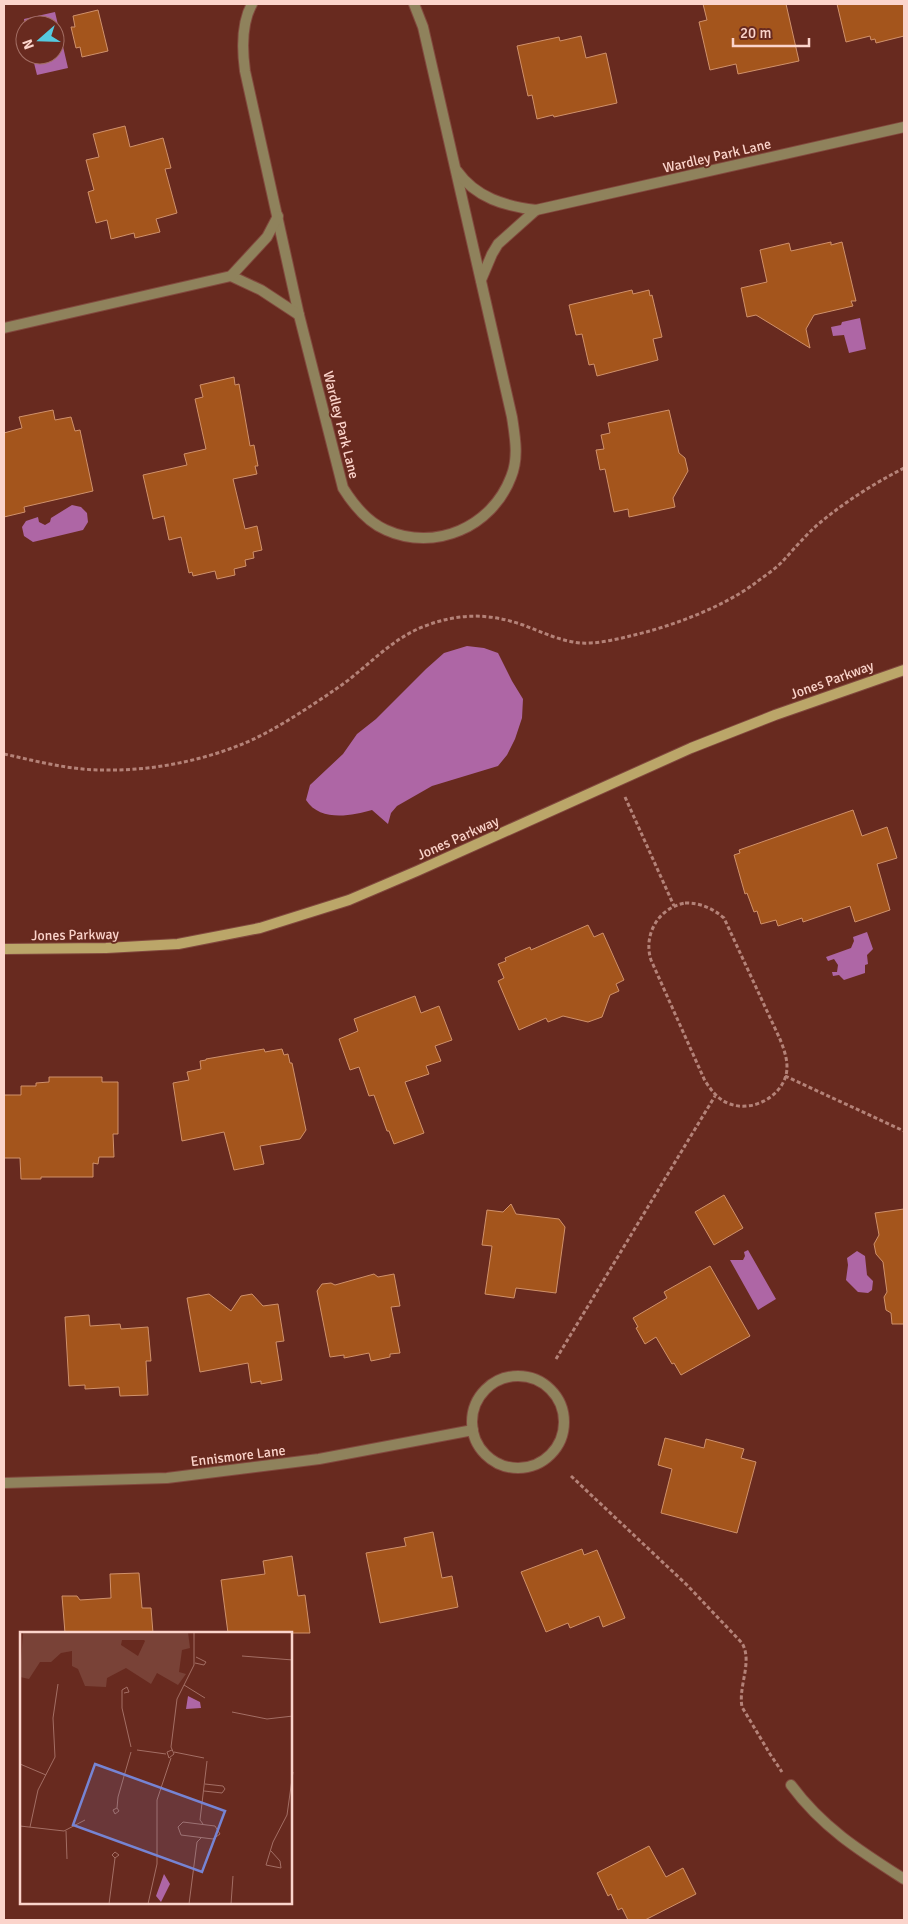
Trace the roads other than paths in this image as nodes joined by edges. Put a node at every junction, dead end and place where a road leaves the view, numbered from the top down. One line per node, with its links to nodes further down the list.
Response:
1 (252, 4): 6 (street, Wardley Park Lane)
2 (414, 4): 4 (street, Wardley Park Lane)
3 (904, 127): 5 (street, Wardley Park Lane)
4 (455, 169): 5 (street, Wardley Park Lane); 8 (street, Wardley Park Lane)
5 (536, 210): 8 (street, Wardley Park Lane)
6 (278, 216): 7 (street); 9 (street, Wardley Park Lane)
7 (231, 276): 9 (street); 10 (street)
8 (481, 280): 9 (street, Wardley Park Lane)
9 (299, 315)
10 (4, 328)
11 (904, 670): 12 (street, Jones Parkway)
12 (4, 949)
13 (473, 1430): 13 (street); 14 (street, Ennismore Lane)
14 (4, 1483)
15 (791, 1785): 16 (street)
16 (904, 1879)

